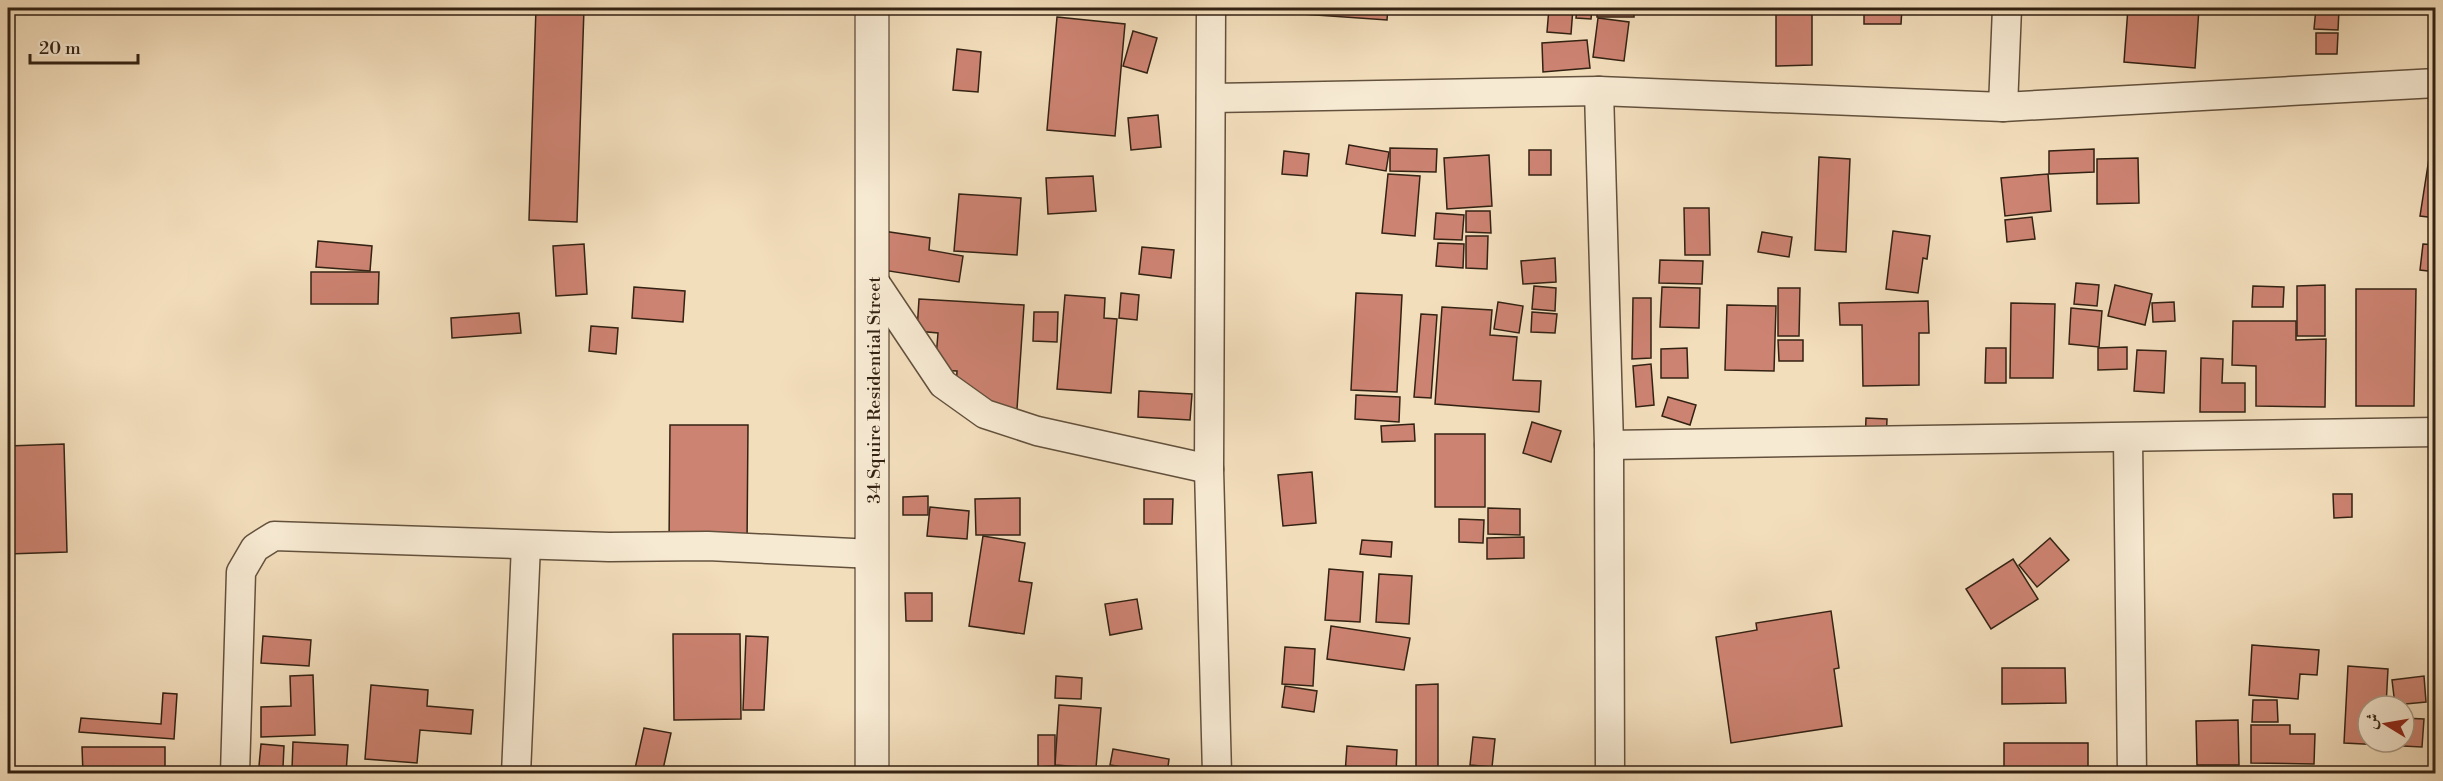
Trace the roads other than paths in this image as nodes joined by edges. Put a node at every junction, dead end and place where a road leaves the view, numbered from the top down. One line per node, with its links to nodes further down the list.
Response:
1 (872, 8): 8 (street, 34 Squire Residential Street)
2 (1210, 8): 6 (street)
3 (2007, 8): 7 (street)
4 (2436, 83): 7 (street)
5 (1599, 91): 6 (street); 7 (street); 11 (street)
6 (1211, 98): 12 (street)
7 (2003, 107)
8 (874, 281): 12 (street); 14 (street, 34 Squire Residential Street)
9 (2436, 432): 10 (street)
10 (2128, 439): 11 (street); 20 (street)
11 (1609, 445): 19 (street)
12 (1209, 469): 18 (street)
13 (526, 545): 14 (street); 15 (street); 16 (street)
14 (873, 555): 17 (street, 34 Squire Residential Street)
15 (235, 774)
16 (516, 774)
17 (872, 774)
18 (1217, 774)
19 (1610, 774)
20 (2132, 774)

